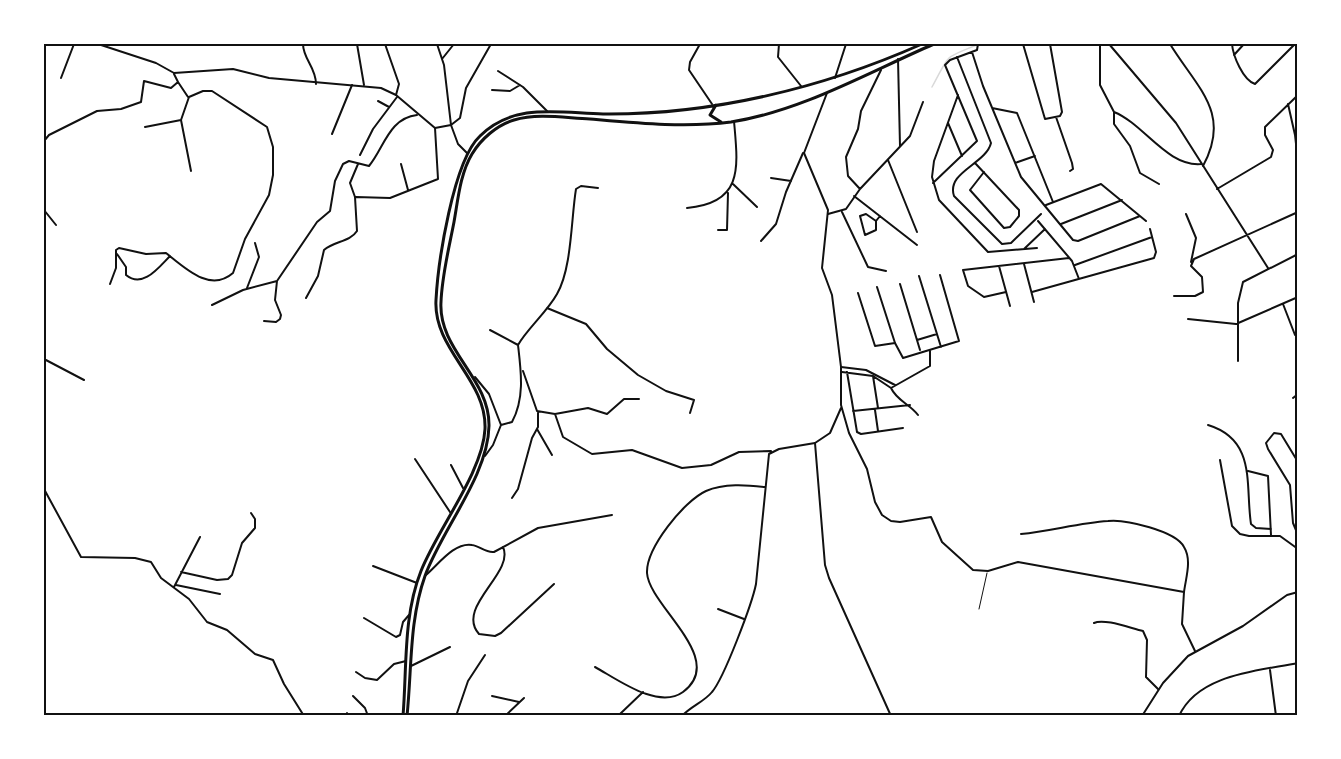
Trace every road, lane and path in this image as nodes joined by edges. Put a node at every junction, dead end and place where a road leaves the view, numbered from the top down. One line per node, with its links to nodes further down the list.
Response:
1 (74, 44): 31 (street)
2 (98, 44): 30 (street)
3 (303, 44): 34 (street)
4 (357, 44): 37 (street)
5 (385, 44): 43 (street)
6 (437, 44): 26 (street)
7 (454, 44): 26 (street)
8 (491, 44): 60 (street)
9 (700, 44): 47 (street)
10 (779, 44): 38 (street)
11 (846, 44): 32 (street)
12 (922, 44): 32 (highway)
13 (934, 44): 27 (highway)
14 (978, 44): 23 (street)
15 (1023, 44): 55 (street)
16 (1050, 44): 55 (street)
17 (1100, 44): 53 (street)
18 (1109, 44): 77 (street)
19 (1170, 44): 77 (street)
20 (1232, 44): 24 (street)
21 (1244, 44): 24 (street)
22 (1295, 44): 24 (street)
23 (972, 52): 25 (street); 51 (street)
24 (1234, 55)
25 (957, 57): 42 (street); 73 (street)
26 (442, 59): 60 (street)
27 (898, 59): 28 (highway); 65 (street)
28 (881, 67): 40 (highway); 89 (street)
29 (498, 71): 36 (street)
30 (174, 73): 33 (street); 34 (street)
31 (61, 78)
32 (835, 78): 38 (highway)
33 (178, 82): 44 (street); 64 (street)
34 (316, 84): 35 (street)
35 (352, 85): 37 (street); 63 (street)
36 (520, 85): 39 (street); 52 (street)
37 (364, 86): 43 (street)
38 (802, 87): 48 (highway)
39 (492, 90)
40 (828, 91): 57 (highway); 67 (street)
41 (1298, 94): 49 (street)
42 (958, 95): 59 (street); 69 (street)
43 (396, 96): 50 (street); 54 (street)
44 (189, 97): 56 (street); 126 (street)
45 (378, 101): 50 (street)
46 (923, 102): 65 (street)
47 (712, 104): 48 (highway); 52 (highway)
48 (717, 104): 58 (highway)
49 (1288, 104): 72 (street); 90 (street)
50 (389, 107): 68 (street)
51 (992, 108): 70 (street); 74 (street)
52 (547, 111): 66 (highway)
53 (1114, 112): 77 (street); 87 (street)
54 (417, 115): 62 (street); 75 (street)
55 (1056, 117): 80 (street)
56 (181, 120): 61 (street); 79 (street)
57 (734, 121): 58 (highway); 86 (street)
58 (723, 123): 172 (highway)
59 (948, 123): 69 (street); 84 (street)
60 (451, 125): 62 (street); 66 (street)
61 (145, 127)
62 (435, 128): 91 (street)
63 (332, 134)
64 (44, 141)
65 (900, 146): 71 (street)
66 (467, 153): 202 (highway)
67 (804, 153): 83 (street); 103 (street)
68 (360, 155)
69 (962, 156): 84 (street)
70 (1035, 156): 74 (street); 96 (street)
71 (888, 160): 89 (street); 116 (street)
72 (1298, 162)
73 (974, 163): 81 (street); 108 (street)
74 (1015, 163): 97 (street)
75 (358, 164): 93 (street); 137 (street)
76 (401, 164): 91 (street)
77 (1202, 165): 90 (street)
78 (1298, 170): 85 (street)
79 (191, 171)
80 (1070, 171)
81 (984, 172): 81 (street)
82 (771, 178): 83 (street)
83 (791, 181): 119 (street)
84 (933, 183): 123 (street)
85 (1298, 183)
86 (733, 184): 92 (street); 98 (street)
87 (1159, 184)
88 (598, 188): 152 (street)
89 (860, 189): 94 (street)
90 (1217, 189): 117 (street)
91 (409, 191): 93 (street)
92 (728, 193): 99 (street); 115 (street)
93 (355, 196): 147 (street)
94 (854, 196): 101 (street); 106 (street)
95 (1122, 200): 96 (street); 107 (street); 111 (street)
96 (1053, 202): 97 (street)
97 (1046, 205): 111 (street)
98 (757, 207)
99 (687, 208)
100 (44, 210): 112 (street)
101 (842, 212): 103 (street); 133 (street)
102 (1298, 212): 117 (street)
103 (828, 214): 167 (street)
104 (1041, 214): 108 (street)
105 (1186, 214): 128 (street)
106 (880, 216): 109 (street); 121 (street)
107 (1140, 216): 110 (street); 111 (street)
108 (1037, 220): 113 (street)
109 (876, 221): 109 (street)
110 (1146, 221)
111 (1061, 224)
112 (56, 225)
113 (1045, 229): 123 (street); 127 (street)
114 (1150, 229): 118 (street)
115 (718, 230)
116 (917, 232)
117 (1247, 236): 128 (street); 132 (street)
118 (1152, 237): 131 (street); 136 (street)
119 (761, 241)
120 (255, 243): 141 (street)
121 (917, 244)
122 (1037, 248): 123 (street)
123 (1024, 249)
124 (115, 252): 126 (street); 126 (street); 138 (street)
125 (1298, 255): 132 (street)
126 (170, 256)
127 (1069, 258): 129 (street); 131 (street)
128 (1191, 262): 145 (street)
129 (1024, 263): 130 (street); 143 (street)
130 (999, 265): 142 (street); 142 (street)
131 (1075, 265): 136 (street)
132 (1268, 268): 155 (street)
133 (886, 271)
134 (940, 275): 162 (street)
135 (919, 276): 157 (street)
136 (1078, 279): 143 (street)
137 (277, 281): 141 (street); 154 (street)
138 (110, 284)
139 (900, 284): 159 (street)
140 (877, 287): 160 (street)
141 (247, 288): 150 (street)
142 (1006, 292): 151 (street)
143 (1032, 292): 148 (street)
144 (858, 293): 160 (street)
145 (1174, 296)
146 (1298, 297): 149 (street)
147 (306, 298)
148 (1034, 302)
149 (1283, 304): 155 (street); 158 (street)
150 (213, 305)
151 (1010, 306)
152 (547, 308): 161 (street); 184 (street)
153 (1188, 319): 155 (street)
154 (264, 321)
155 (1239, 323): 166 (street)
156 (490, 330): 161 (street)
157 (937, 334): 159 (street); 162 (street)
158 (1295, 335)
159 (916, 340): 163 (street)
160 (895, 343): 164 (street)
161 (518, 345): 168 (street)
162 (941, 348): 164 (street)
163 (920, 350)
164 (930, 351): 174 (street)
165 (44, 359): 173 (street)
166 (1238, 361)
167 (841, 368): 169 (street); 174 (street)
168 (523, 371): 183 (street); 187 (street)
169 (842, 372): 170 (street); 179 (street)
170 (848, 372): 171 (street); 182 (street)
171 (873, 376): 175 (street); 181 (street)
172 (475, 377): 187 (street); 196 (highway)
173 (84, 380)
174 (895, 385): 175 (street)
175 (891, 388): 180 (street)
176 (1298, 394): 177 (street)
177 (1293, 398)
178 (639, 399): 185 (street)
179 (841, 405): 192 (street); 216 (street)
180 (910, 405): 181 (street); 186 (street)
181 (877, 409): 182 (street); 191 (street)
182 (853, 411): 191 (street)
183 (538, 412): 185 (street); 190 (street)
184 (690, 413)
185 (555, 414): 193 (street)
186 (918, 415)
187 (501, 425): 196 (street)
188 (1208, 425): 200 (street)
189 (903, 428): 191 (street)
190 (537, 429): 194 (street); 204 (street)
191 (878, 431)
192 (815, 442): 193 (street); 254 (street)
193 (772, 451): 201 (street)
194 (552, 455)
195 (415, 459): 205 (street)
196 (483, 459): 218 (highway)
197 (1220, 460): 210 (street)
198 (1298, 462): 211 (street)
199 (451, 465): 202 (street)
200 (1248, 471): 208 (street); 208 (street)
201 (765, 487): 229 (street); 241 (street)
202 (463, 488): 205 (highway)
203 (44, 489): 221 (street)
204 (512, 498)
205 (450, 512): 219 (highway)
206 (251, 513): 217 (street)
207 (612, 515): 213 (street)
208 (1271, 529): 210 (street)
209 (1022, 534): 222 (street)
210 (1271, 535): 214 (street)
211 (1298, 535)
212 (200, 537): 217 (street)
213 (503, 548): 218 (street); 220 (street)
214 (1298, 549)
215 (374, 566): 219 (street)
216 (988, 571): 222 (street); 226 (lane)
217 (181, 572): 221 (street)
218 (426, 575): 236 (highway)
219 (417, 583): 227 (highway)
220 (554, 584)
221 (175, 586): 224 (street); 247 (street)
222 (1184, 592): 232 (street)
223 (1298, 592): 232 (street)
224 (220, 594)
225 (718, 609): 229 (street)
226 (979, 609)
227 (411, 613): 228 (street); 234 (highway)
228 (364, 618)
229 (744, 619): 253 (street)
230 (1094, 623): 240 (street)
231 (450, 646): 236 (street)
232 (1195, 651): 240 (street)
233 (485, 655): 251 (street)
234 (406, 661): 239 (street); 249 (highway)
235 (1298, 663): 238 (street)
236 (411, 666): 250 (highway)
237 (595, 667): 241 (street)
238 (1270, 670): 256 (street); 257 (street)
239 (356, 672)
240 (1158, 689): 255 (street)
241 (643, 692): 246 (street)
242 (353, 696): 248 (street)
243 (492, 696): 245 (street)
244 (524, 698): 245 (street)
245 (519, 702): 252 (street)
246 (620, 714)
247 (304, 716)
248 (368, 716)
249 (403, 716)
250 (408, 716)
251 (456, 716)
252 (505, 716)
253 (682, 716)
254 (891, 716)
255 (1142, 716)
256 (1179, 716)
257 (1276, 716)

